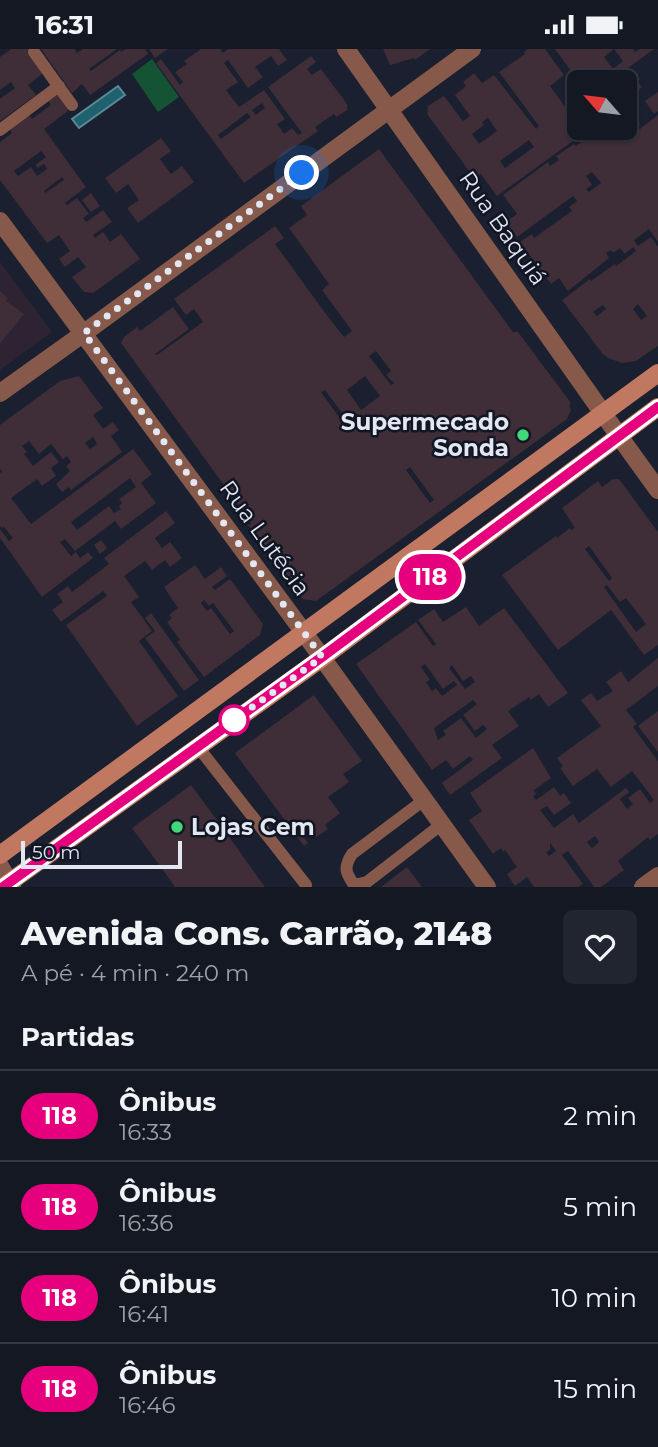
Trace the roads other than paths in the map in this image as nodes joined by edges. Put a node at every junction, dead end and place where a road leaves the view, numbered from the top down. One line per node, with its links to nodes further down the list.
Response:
1 (472, 49): 6 (street)
2 (348, 50): 6 (street, Rua Baquiá)
3 (34, 53): 4 (lane)
4 (59, 86): 5 (lane); 7 (lane)
5 (72, 105)
6 (389, 109): 9 (street); 13 (street, Rua Baquiá)
7 (0, 130)
8 (0, 221): 9 (street, Rua Lutécia)
9 (84, 333): 11 (street); 16 (street, Rua Lutécia)
10 (658, 373): 13 (main road)
11 (0, 393)
12 (658, 407): 14 (main road)
13 (603, 414): 14 (street, Rua Baquiá); 16 (main road)
14 (618, 436): 15 (street, Rua Baquiá); 17 (main road)
15 (658, 490)
16 (304, 634): 17 (street, Rua Lutécia); 21 (main road)
17 (322, 657): 18 (main road); 19 (street, Rua Lutécia)
18 (198, 747): 24 (main road); 25 (lane)
19 (424, 800): 20 (street, Rua Lutécia); 20 (lane)
20 (442, 824): 26 (street, Rua Lutécia)
21 (0, 855)
22 (0, 866): 24 (street)
23 (658, 876): 27 (street)
24 (8, 885)
25 (306, 885)
26 (486, 887)
27 (643, 887)

